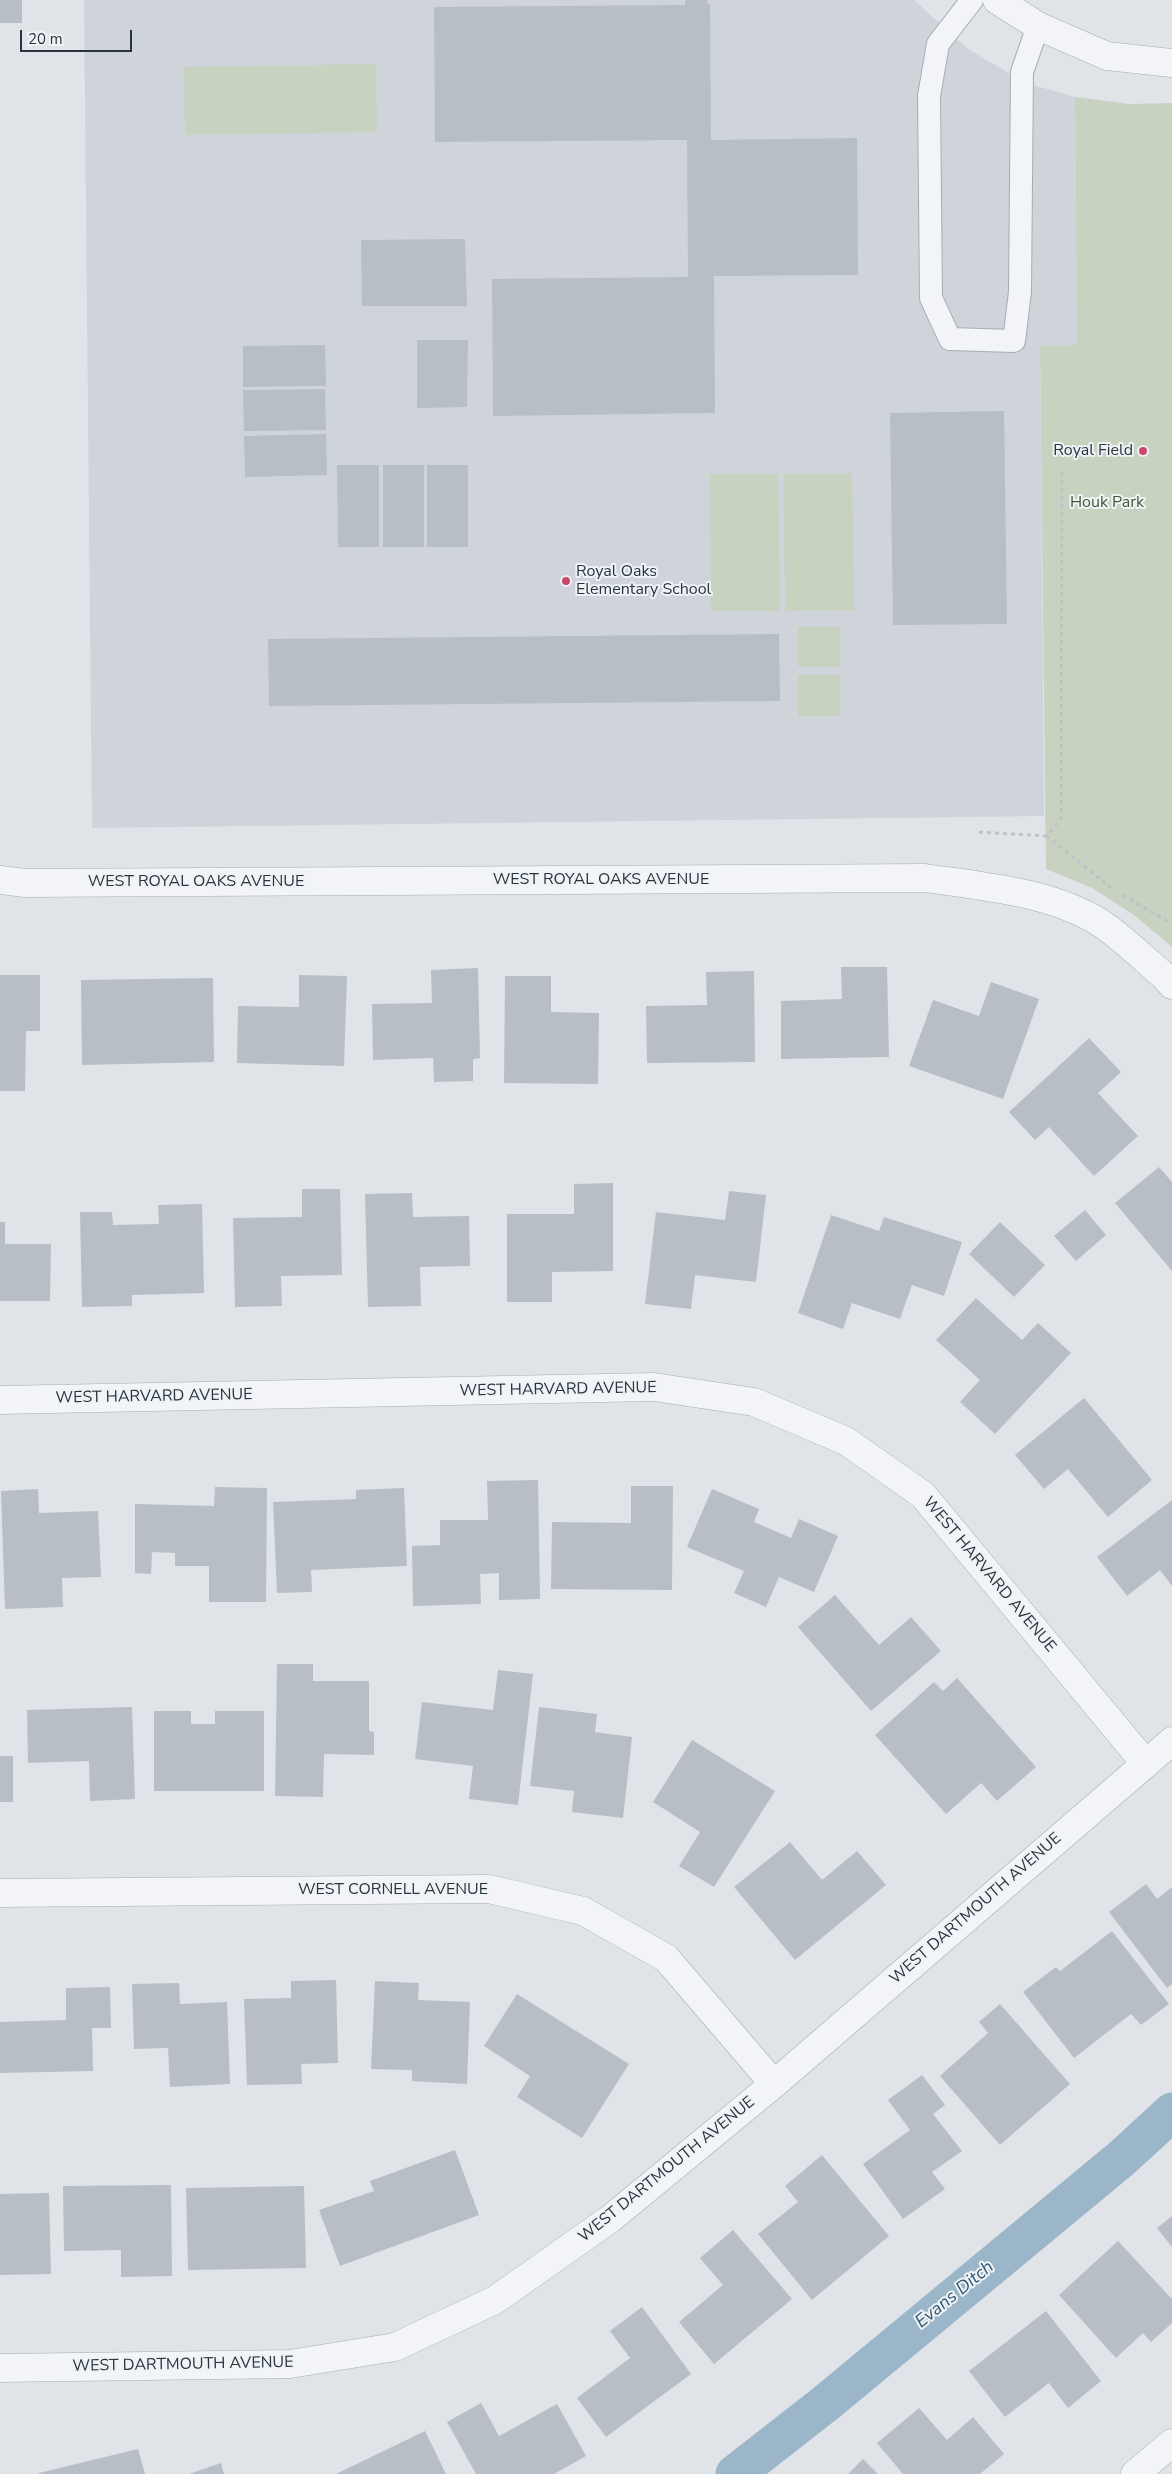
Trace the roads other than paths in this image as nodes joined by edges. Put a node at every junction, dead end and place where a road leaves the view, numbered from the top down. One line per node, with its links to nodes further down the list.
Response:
1 (972, 0): 3 (lane)
2 (997, 0): 3 (street)
3 (1038, 26): 4 (street)
4 (1172, 63)
5 (0, 880): 6 (street, WEST ROYAL OAKS AVENUE)
6 (1172, 985)
7 (0, 1400): 9 (street, WEST HARVARD AVENUE)
8 (1172, 1740): 9 (street, WEST DARTMOUTH AVENUE)
9 (1145, 1763): 11 (street, WEST DARTMOUTH AVENUE)
10 (0, 1893): 11 (street, WEST CORNELL AVENUE)
11 (774, 2084): 12 (street, WEST DARTMOUTH AVENUE)
12 (0, 2368)
13 (1172, 2443): 14 (street)
14 (1135, 2474)

